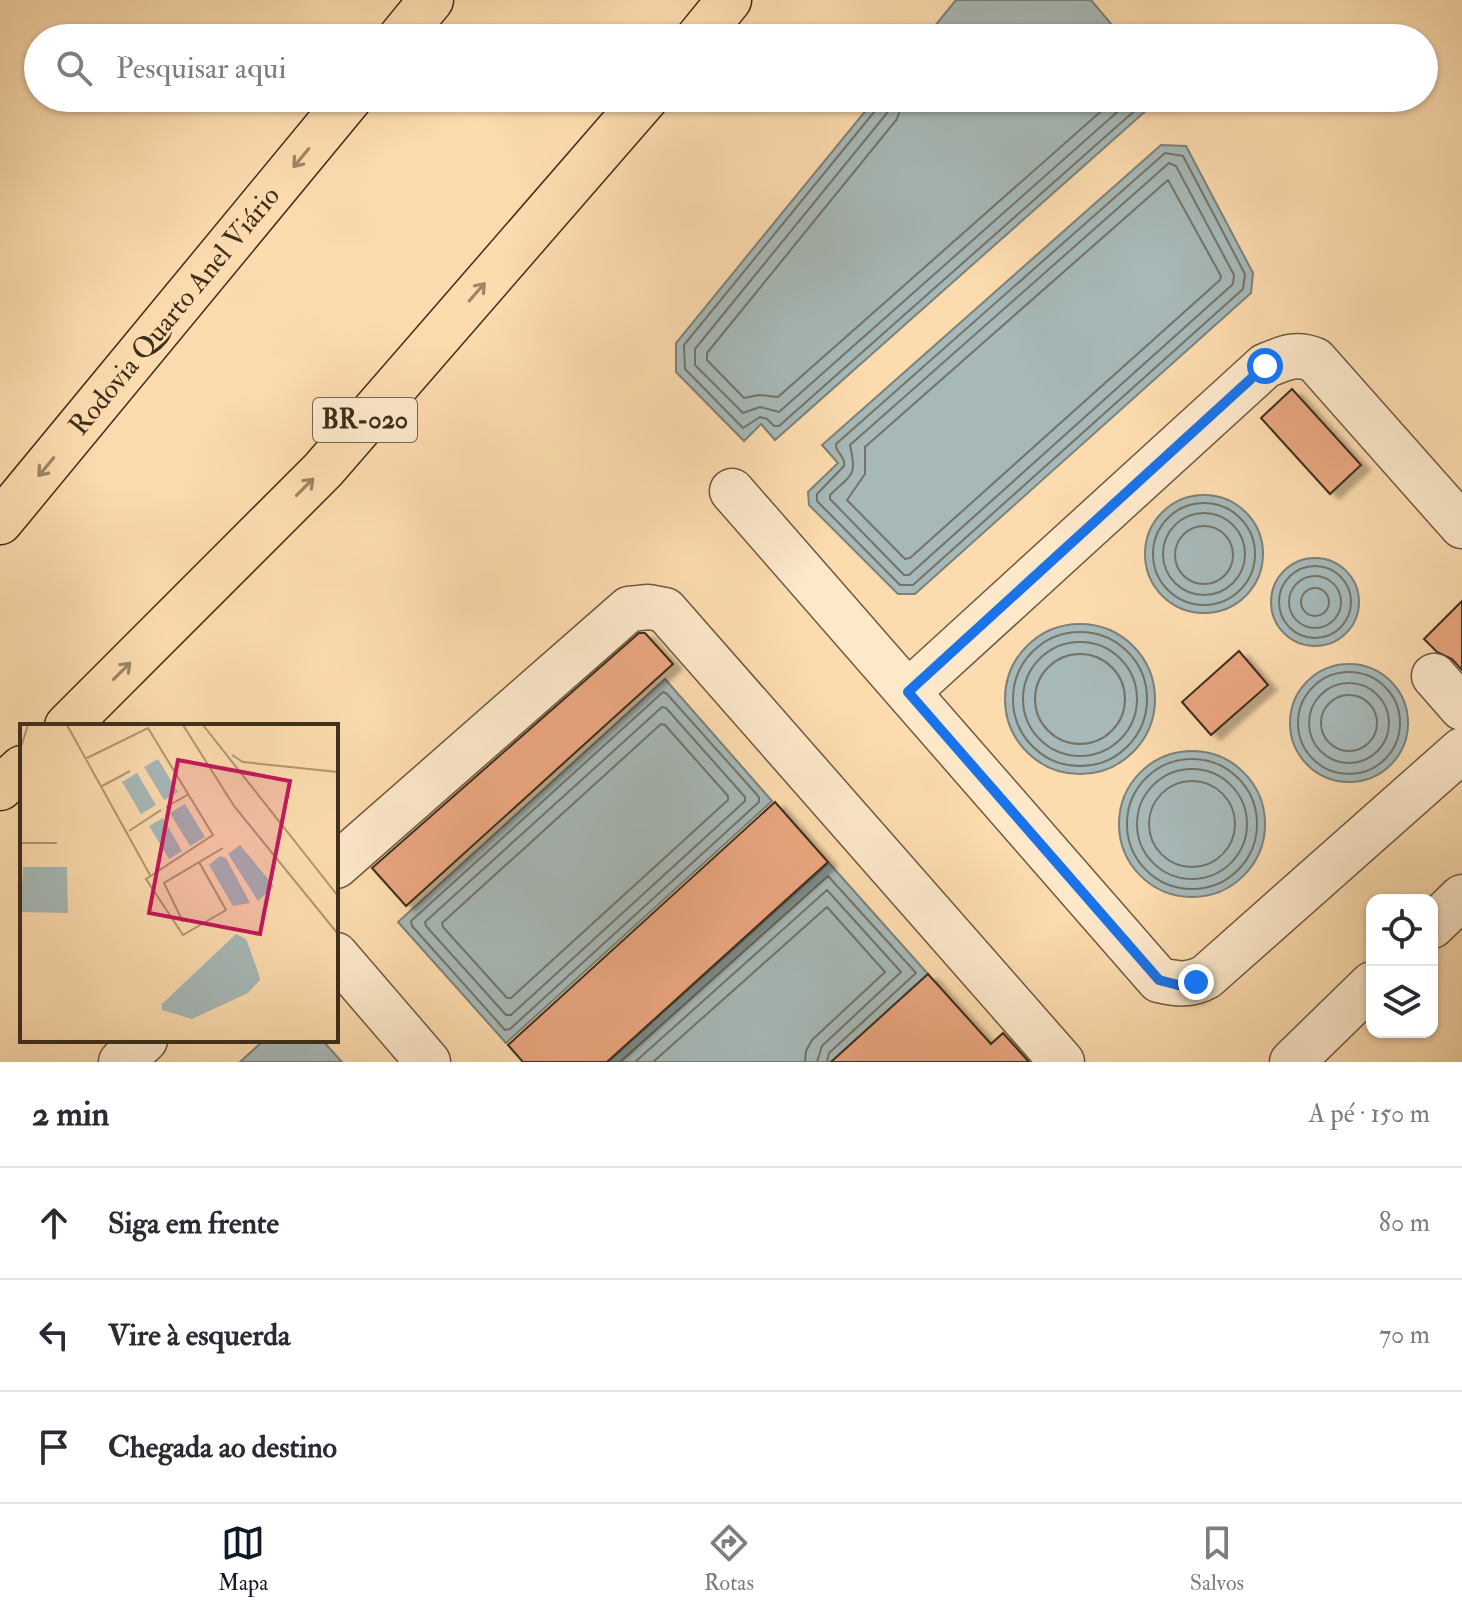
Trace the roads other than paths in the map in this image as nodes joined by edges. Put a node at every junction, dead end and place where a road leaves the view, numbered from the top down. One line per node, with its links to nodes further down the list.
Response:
1 (431, 0): 3 (highway)
2 (729, 0): 4 (highway)
3 (411, 24)
4 (709, 24)
5 (338, 112): 8 (highway, Rodovia Quarto Anel Viário, one-way to 8)
6 (634, 112): 11 (highway, BR-020, one-way to 6)
7 (732, 491): 10 (lane)
8 (0, 522)
9 (1462, 526): 10 (lane)
10 (908, 692): 12 (lane)
11 (69, 724)
12 (1462, 750)
13 (20, 770): 14 (highway)
14 (0, 788)
15 (338, 864): 23 (lane)
16 (1462, 897): 17 (lane)
17 (1438, 920)
18 (338, 957): 22 (lane)
19 (1366, 990): 24 (lane)
20 (143, 1042): 21 (lane)
21 (121, 1062)
22 (428, 1062)
23 (1062, 1062)
24 (1292, 1062)

